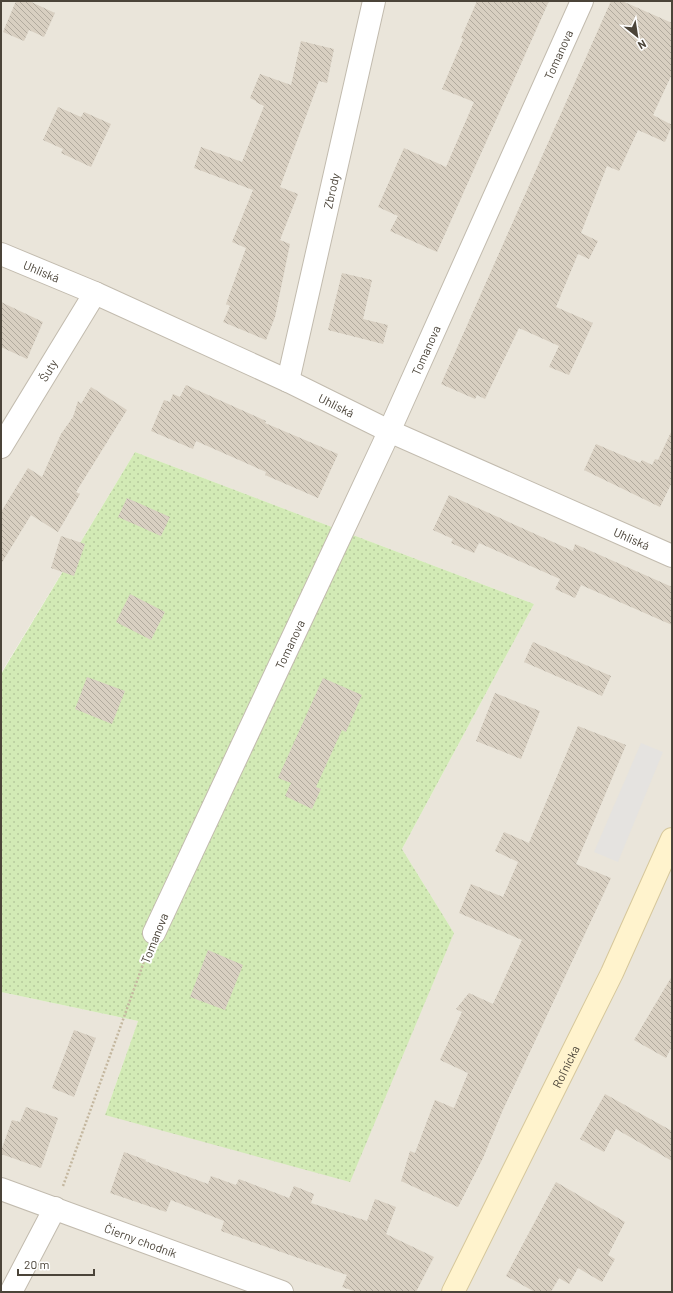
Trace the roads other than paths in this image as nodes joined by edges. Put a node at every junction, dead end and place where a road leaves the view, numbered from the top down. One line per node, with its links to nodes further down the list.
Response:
1 (374, 1): 5 (street, Zbrody)
2 (582, 1): 6 (street, Tomanova)
3 (1, 254): 4 (street, Uhliská)
4 (95, 293): 5 (street, Uhliská); 7 (street, Šuty)
5 (288, 381): 6 (street, Uhliská)
6 (390, 430): 8 (street, Uhliská); 10 (street, Tomanova)
7 (1, 447)
8 (672, 556)
9 (672, 840): 15 (street, Roľnícka)
10 (154, 933)
11 (1, 1189): 12 (street, Čierny chodník)
12 (55, 1208): 13 (street); 14 (street, Čierny chodník)
13 (11, 1292)
14 (282, 1292)
15 (453, 1292)

